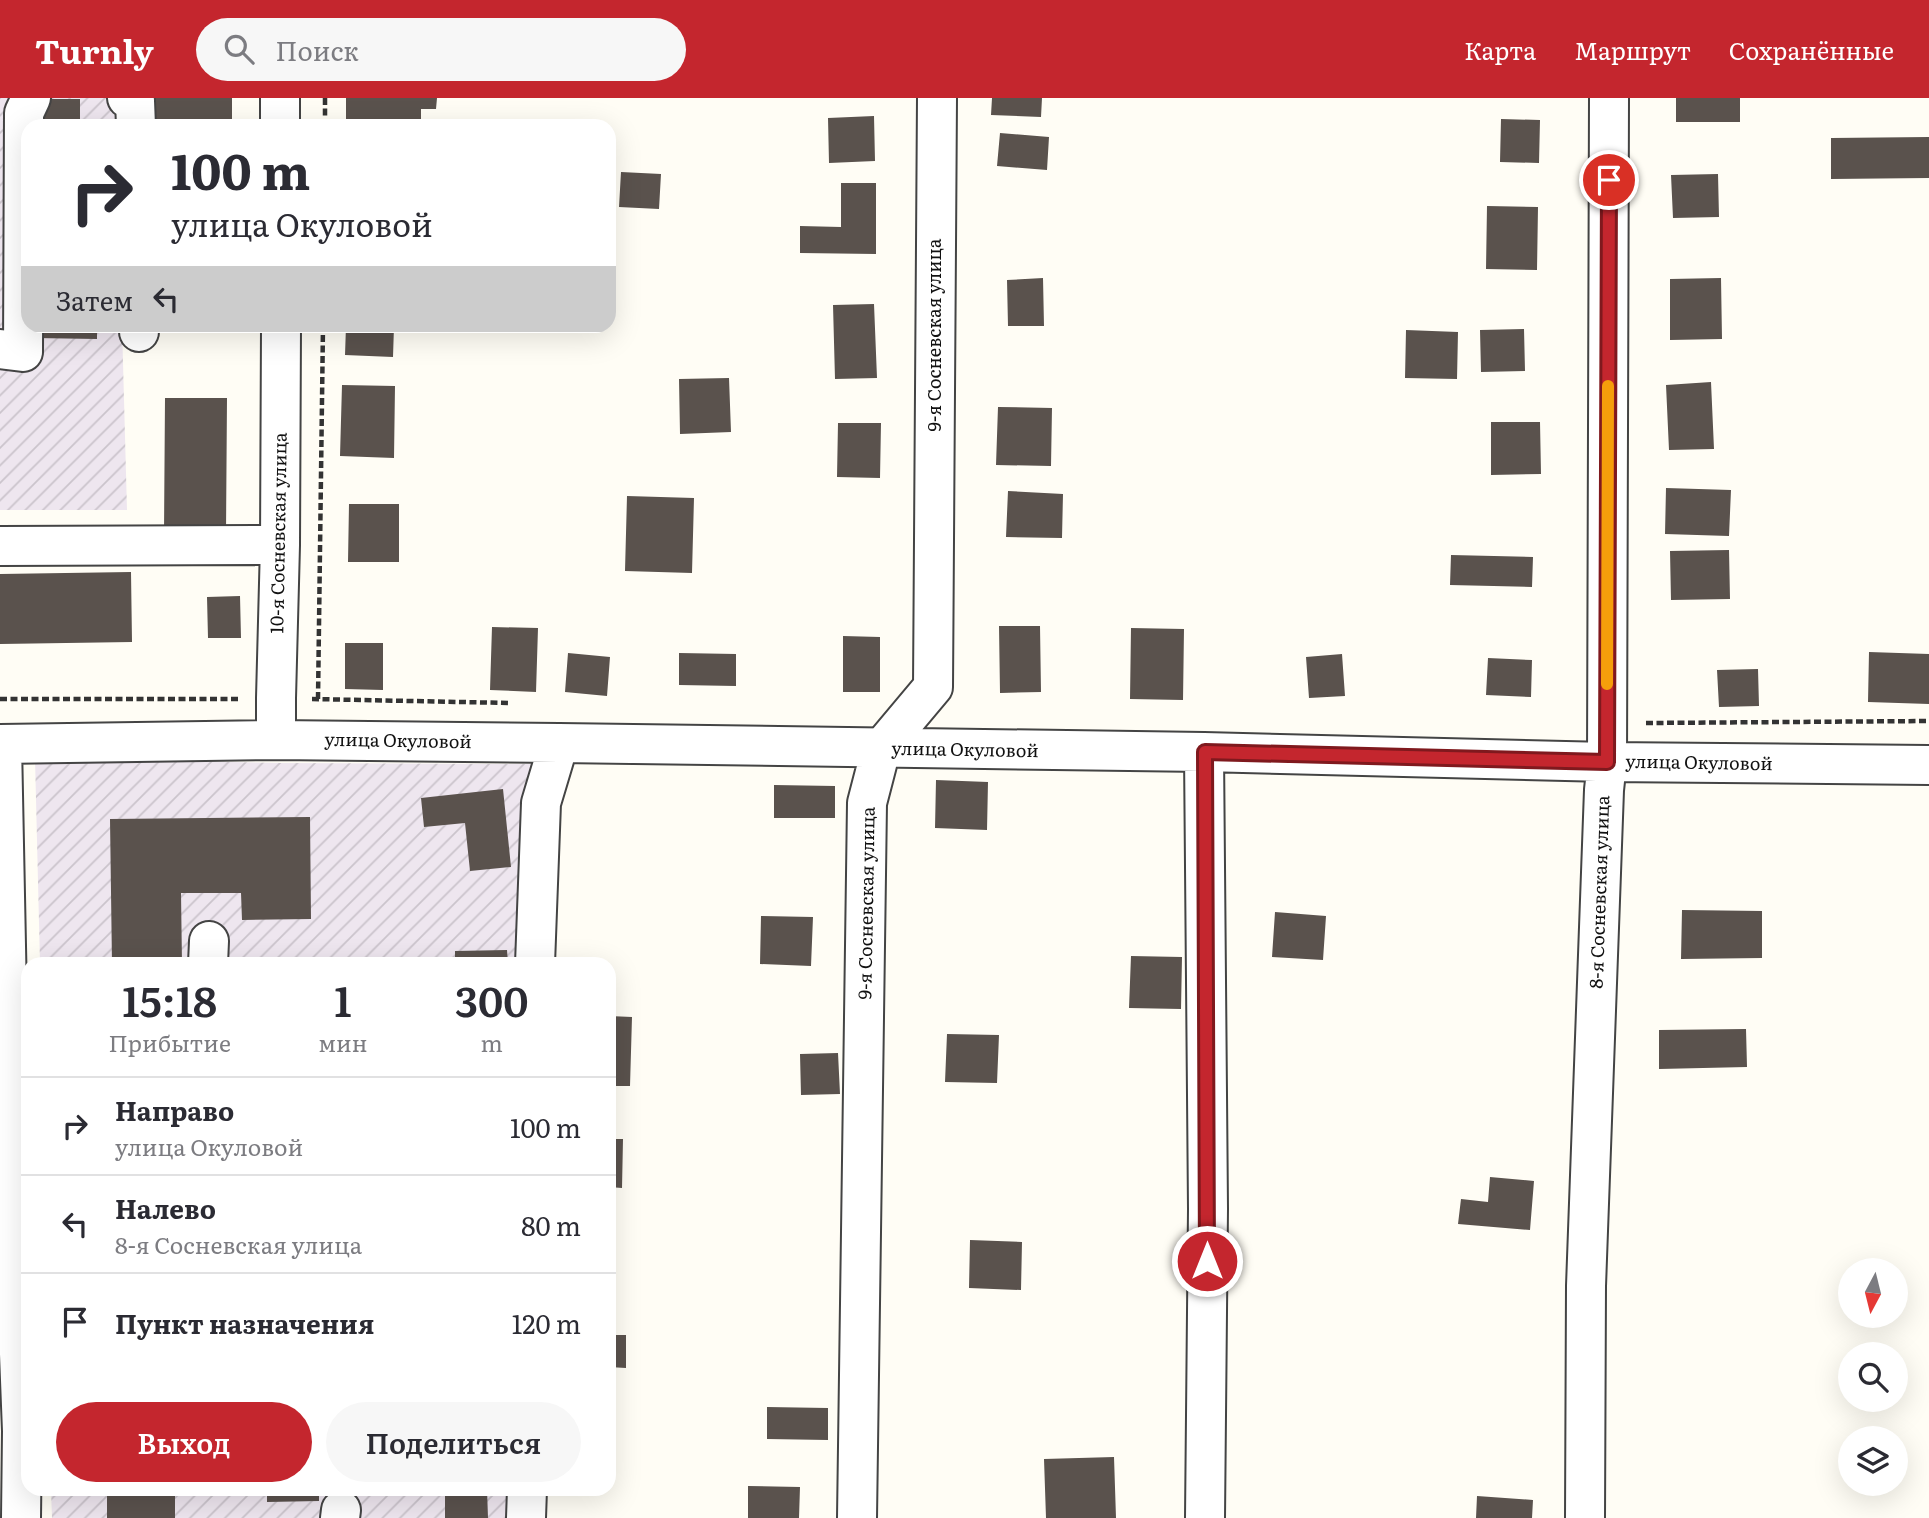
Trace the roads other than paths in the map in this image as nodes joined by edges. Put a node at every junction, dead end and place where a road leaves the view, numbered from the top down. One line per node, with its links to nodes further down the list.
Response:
1 (31, 98): 6 (street)
2 (127, 98): 7 (street)
3 (280, 98): 8 (street)
4 (937, 98): 17 (street, 9-я Сосневская улица)
5 (1609, 98): 19 (street, 8-я Сосневская улица)
6 (24, 119)
7 (136, 119)
8 (280, 119)
9 (23, 333): 11 (street)
10 (281, 333): 12 (street, 10-я Сосневская улица)
11 (0, 349)
12 (280, 545): 13 (street); 14 (street, 10-я Сосневская улица)
13 (0, 546)
14 (276, 740): 15 (street, улица Окуловой); 16 (street, улица Окуловой)
15 (559, 743): 17 (street, улица Окуловой); 21 (street)
16 (1, 744): 22 (street)
17 (881, 749): 18 (street, улица Окуловой); 29 (street, 9-я Сосневская улица)
18 (1205, 752): 19 (street, улица Окуловой); 30 (street)
19 (1607, 762): 20 (street, улица Окуловой); 31 (street, 8-я Сосневская улица)
20 (1929, 765)
21 (535, 957)
22 (18, 1024): 23 (street)
23 (4, 1097): 24 (street)
24 (21, 1367)
25 (22, 1496): 27 (street)
26 (527, 1496): 28 (street)
27 (21, 1518)
28 (526, 1518)
29 (857, 1518)
30 (1205, 1518)
31 (1585, 1518)

